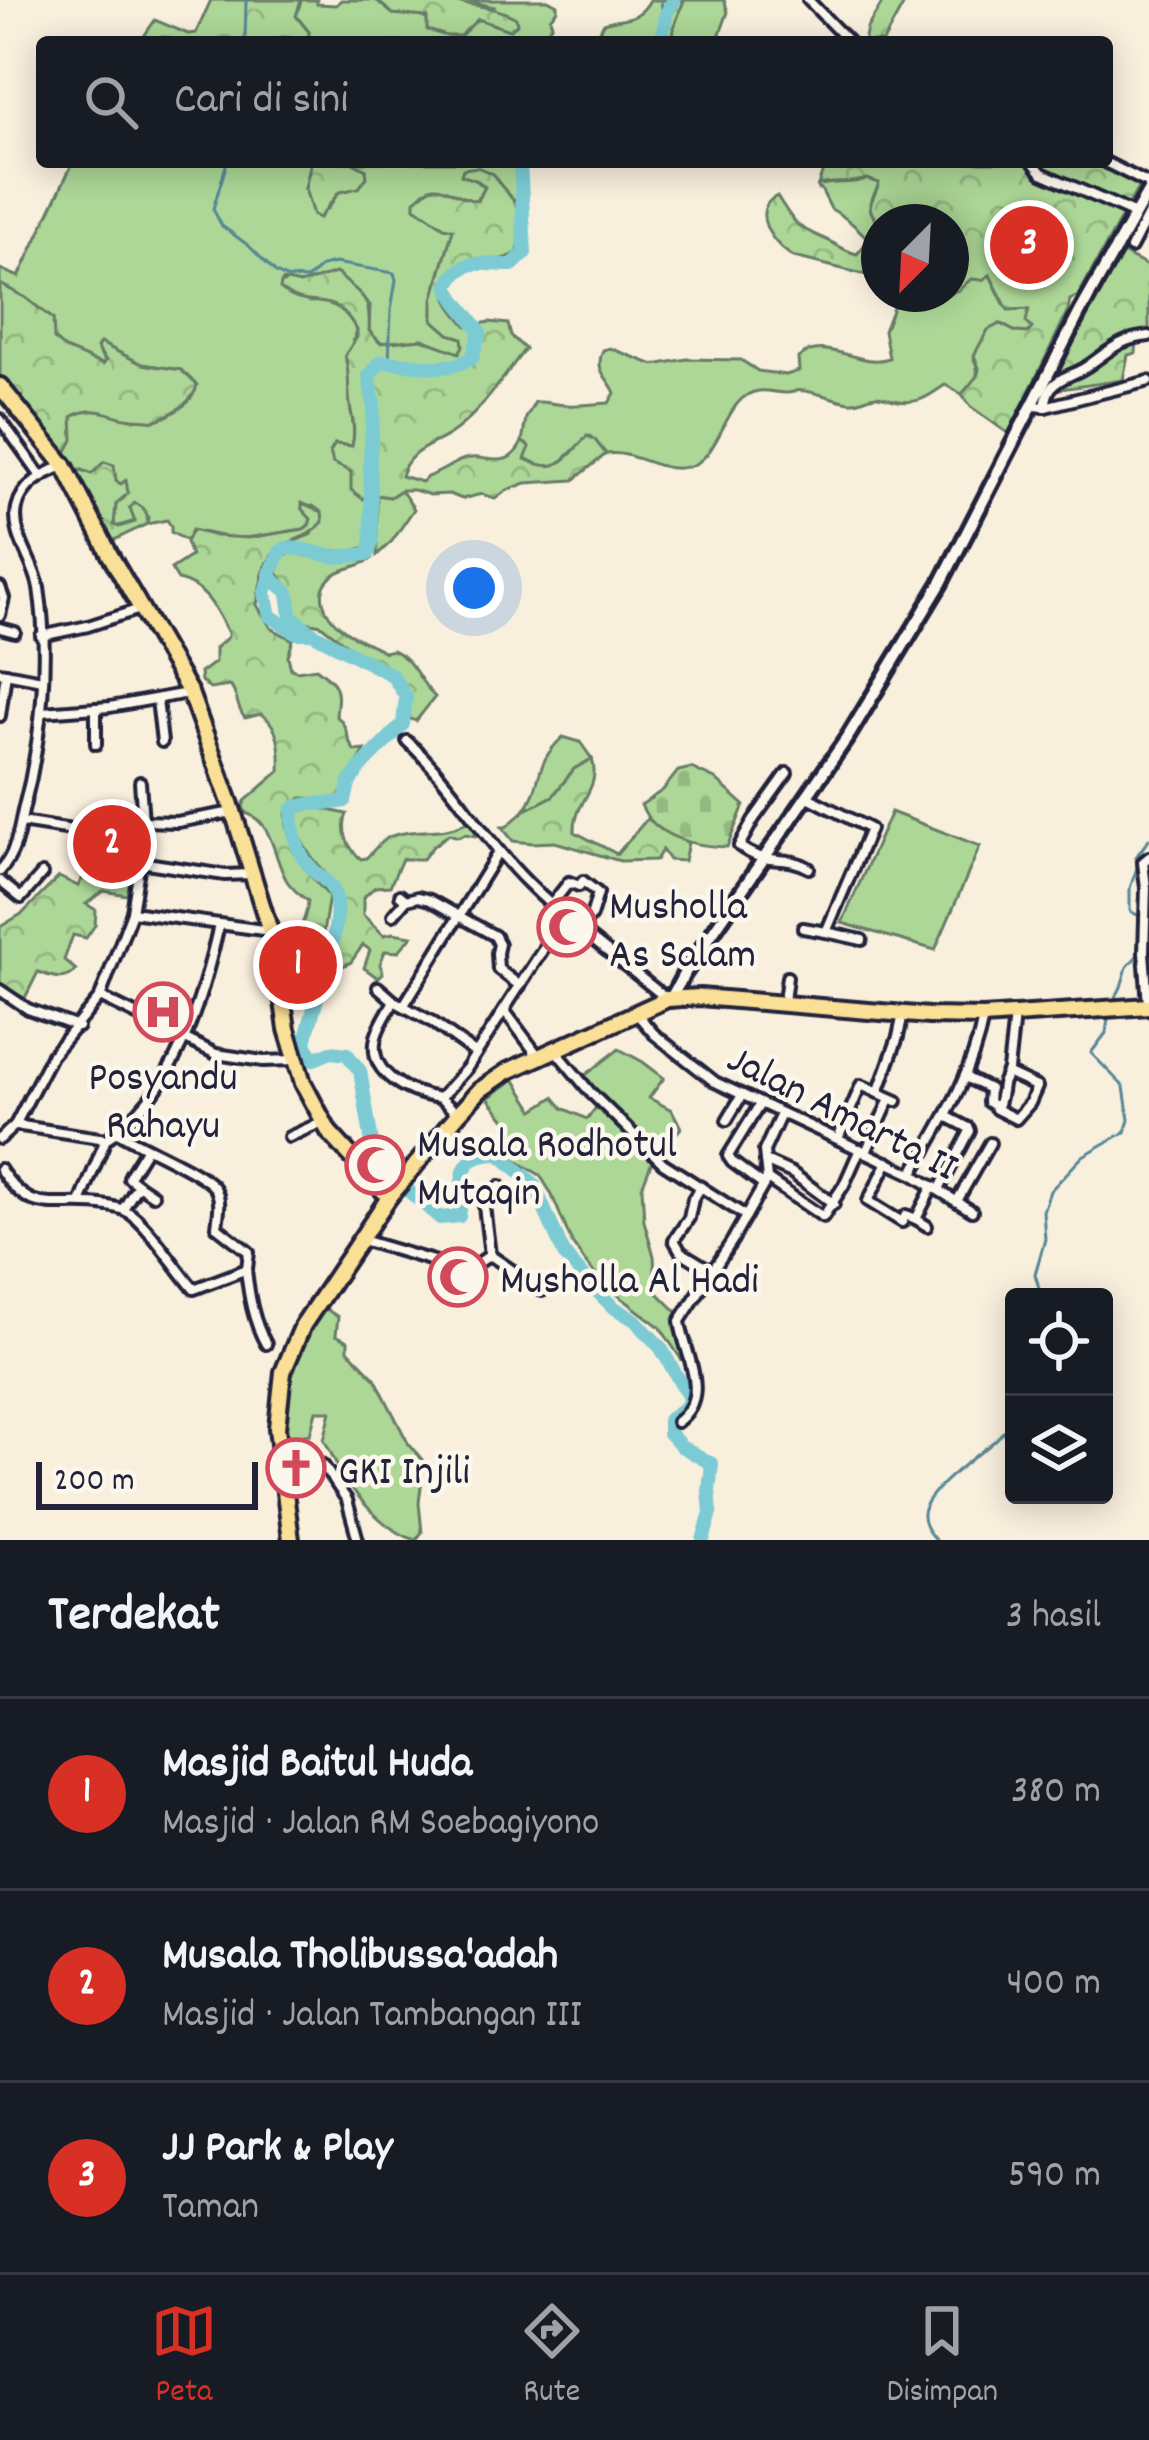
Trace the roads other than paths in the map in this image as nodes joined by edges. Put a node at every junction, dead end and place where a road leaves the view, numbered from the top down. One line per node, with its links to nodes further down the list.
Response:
1 (808, 0): 2 (street)
2 (843, 36)
3 (1038, 168): 6 (street)
4 (1113, 168): 5 (street)
5 (1148, 194): 6 (street)
6 (1142, 213): 7 (street); 12 (street)
7 (1131, 248)
8 (1149, 336): 12 (street)
9 (1149, 381): 12 (street)
10 (0, 386): 11 (main road)
11 (18, 406): 13 (street); 14 (main road)
12 (1039, 407): 34 (street)
13 (1, 420): 15 (street)
14 (64, 465): 15 (street); 17 (main road)
15 (40, 475): 21 (street)
16 (0, 586): 18 (street)
17 (142, 609): 21 (street); 24 (main road)
18 (0, 615)
19 (0, 628): 20 (street)
20 (15, 632)
21 (41, 636): 23 (street)
22 (3, 673): 23 (street); 28 (street)
23 (42, 680): 27 (street)
24 (190, 693): 25 (street); 35 (main road)
25 (157, 700): 26 (street); 30 (street)
26 (96, 708): 27 (street); 31 (street)
27 (41, 712): 37 (street)
28 (0, 714)
29 (407, 741): 39 (street)
30 (162, 742)
31 (96, 744)
32 (787, 773): 41 (street)
33 (140, 782): 36 (street)
34 (806, 796): 41 (street); 59 (street)
35 (233, 812): 36 (street); 46 (main road)
36 (143, 821): 38 (street)
37 (21, 822): 38 (street); 44 (street)
38 (140, 836): 42 (street)
39 (499, 851): 49 (street); 53 (street)
40 (1149, 857): 48 (street)
41 (763, 860): 43 (street); 62 (street)
42 (140, 862): 46 (street); 50 (street)
43 (809, 868)
44 (0, 871)
45 (42, 874): 47 (street)
46 (252, 874): 58 (main road)
47 (0, 881)
48 (1148, 888): 54 (street)
49 (551, 905): 51 (street); 57 (street)
50 (132, 912): 55 (street); 68 (street)
51 (562, 913): 57 (street); 64 (street)
52 (393, 915): 53 (street)
53 (460, 915): 64 (street); 70 (street)
54 (1148, 917): 61 (street)
55 (219, 925): 58 (street); 79 (street)
56 (803, 928): 59 (street)
57 (581, 929): 69 (street)
58 (270, 931): 83 (main road)
59 (826, 932): 60 (street)
60 (862, 940)
61 (1147, 952): 72 (street)
62 (684, 974): 67 (street); 69 (street)
63 (787, 977): 71 (street)
64 (520, 986): 73 (street)
65 (378, 987): 70 (street)
66 (0, 990): 78 (street)
67 (700, 997): 69 (main road); 71 (main road)
68 (100, 998): 78 (street); 79 (street)
69 (669, 999): 74 (main road)
70 (399, 1003): 81 (street); 88 (street)
71 (784, 1004): 75 (main road)
72 (1149, 1006): 76 (main road)
73 (504, 1010): 81 (street); 82 (street)
74 (636, 1013): 80 (main road); 87 (street, Jalan Amarta II)
75 (903, 1014): 77 (main road); 86 (street)
76 (1014, 1016): 77 (main road); 84 (street)
77 (983, 1017): 85 (street)
78 (78, 1027): 96 (street)
79 (182, 1039): 83 (street); 97 (street)
80 (556, 1051): 82 (main road); 112 (street)
81 (476, 1053): 88 (street)
82 (539, 1057): 91 (main road)
83 (294, 1060): 95 (main road)
84 (1007, 1073): 90 (street); 90 (street)
85 (965, 1077): 90 (street); 93 (street)
86 (878, 1093): 101 (street); 104 (street)
87 (742, 1095): 89 (street, Jalan Amarta II); 94 (street)
88 (440, 1098): 91 (street)
89 (760, 1104): 92 (street, Jalan Amarta II); 109 (street)
90 (997, 1108)
91 (458, 1114): 113 (main road)
92 (781, 1114): 101 (street, Jalan Amarta II); 105 (street)
93 (946, 1116): 108 (street); 114 (street)
94 (728, 1120)
95 (322, 1121): 98 (street); 113 (main road)
96 (15, 1125): 99 (street); 100 (street)
97 (118, 1132): 100 (street); 103 (street)
98 (289, 1137)
99 (0, 1139)
100 (106, 1139): 117 (street)
101 (838, 1139): 104 (street, Jalan Amarta II)
102 (990, 1143): 116 (street)
103 (146, 1149): 110 (street); 126 (street)
104 (863, 1151): 106 (street, Jalan Amarta II); 118 (street)
105 (765, 1161): 109 (street); 118 (street)
106 (888, 1162): 108 (street, Jalan Amarta II); 122 (street)
107 (0, 1169): 117 (street)
108 (911, 1174): 114 (street, Jalan Amarta II)
109 (765, 1182): 118 (street); 121 (street)
110 (138, 1184): 115 (street); 119 (street)
111 (500, 1186): 125 (street)
112 (701, 1187): 121 (street); 127 (street)
113 (397, 1188): 124 (main road)
114 (936, 1188): 116 (street, Jalan Amarta II); 122 (street)
115 (153, 1195)
116 (957, 1201): 120 (street, Jalan Amarta II)
117 (80, 1203): 119 (street)
118 (834, 1204)
119 (123, 1209): 126 (street)
120 (972, 1211)
121 (746, 1216): 127 (street)
122 (916, 1219): 123 (street)
123 (928, 1226)
124 (362, 1240): 125 (street); 131 (main road)
125 (490, 1255): 128 (street)
126 (246, 1270): 129 (street)
127 (712, 1271): 130 (street)
128 (542, 1291)
129 (266, 1344)
130 (677, 1422)
131 (280, 1462): 132 (main road); 133 (street)
132 (291, 1540)
133 (358, 1540)

